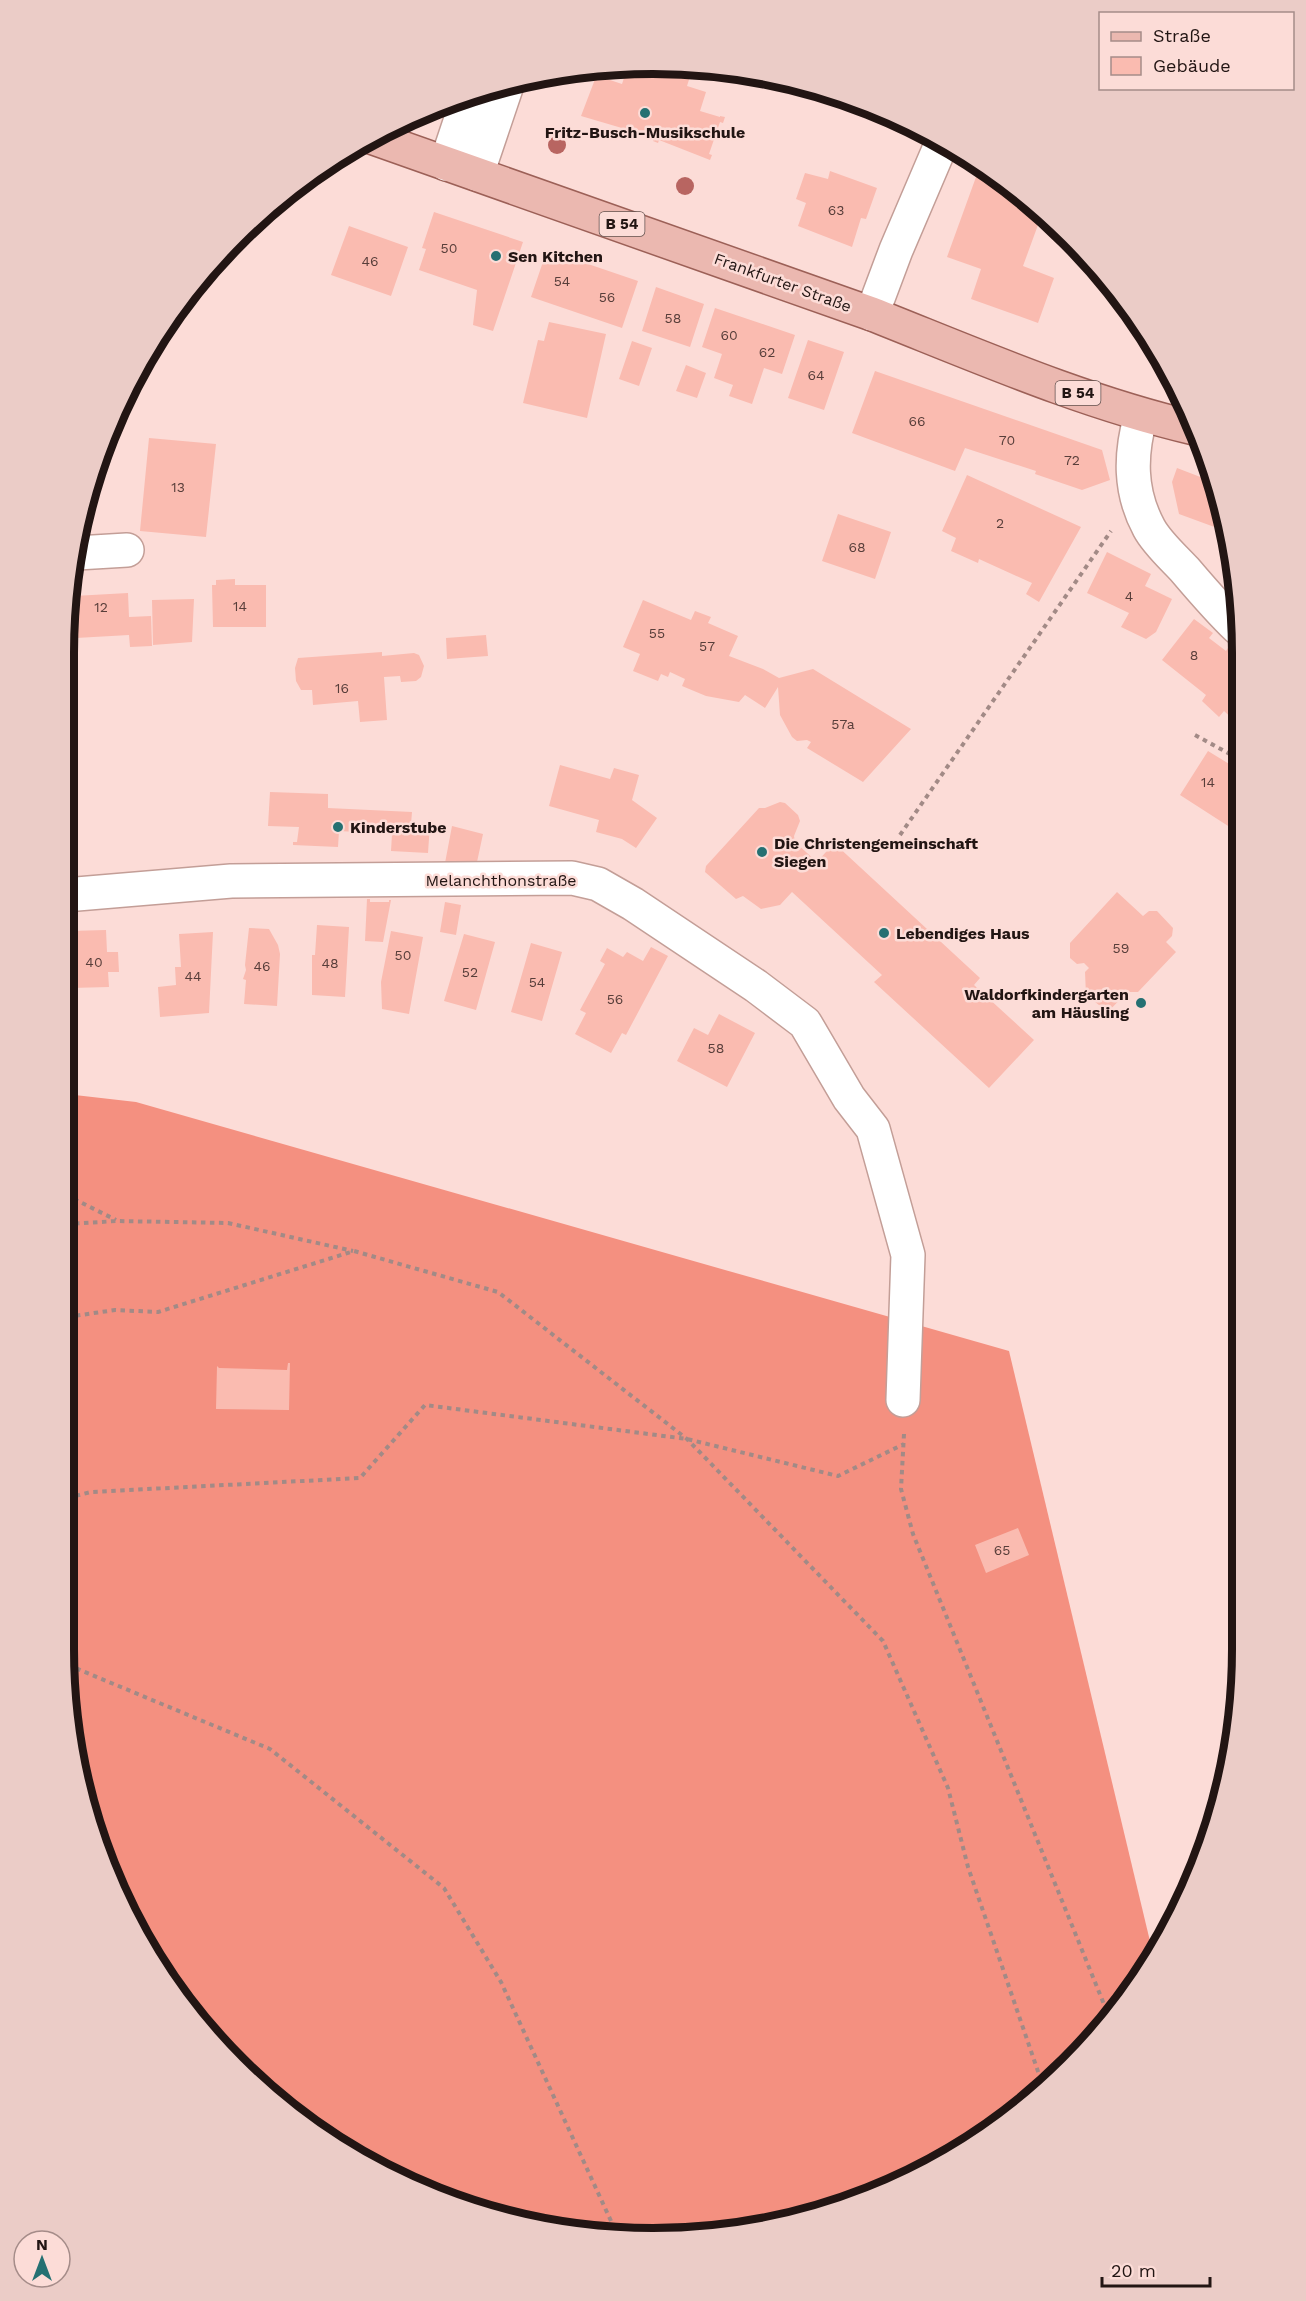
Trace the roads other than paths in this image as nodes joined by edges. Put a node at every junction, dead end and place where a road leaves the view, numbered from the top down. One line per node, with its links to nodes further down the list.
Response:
1 (504, 93): 6 (street)
2 (466, 104): 5 (street)
3 (382, 141): 5 (main road, Frankfurter Straße / B 54)
4 (939, 149): 7 (street)
5 (446, 164): 6 (main road, Frankfurter Straße / B 54)
6 (477, 174): 7 (main road, Frankfurter Straße / B 54)
7 (872, 314): 8 (main road, Frankfurter Straße / B 54)
8 (1141, 415): 9 (main road, Frankfurter Straße / B 54); 12 (street)
9 (1186, 426)
10 (127, 550): 11 (street)
11 (83, 553)
12 (1231, 622)
13 (74, 894): 14 (street, Melanchthonstraße)
14 (903, 1400)

